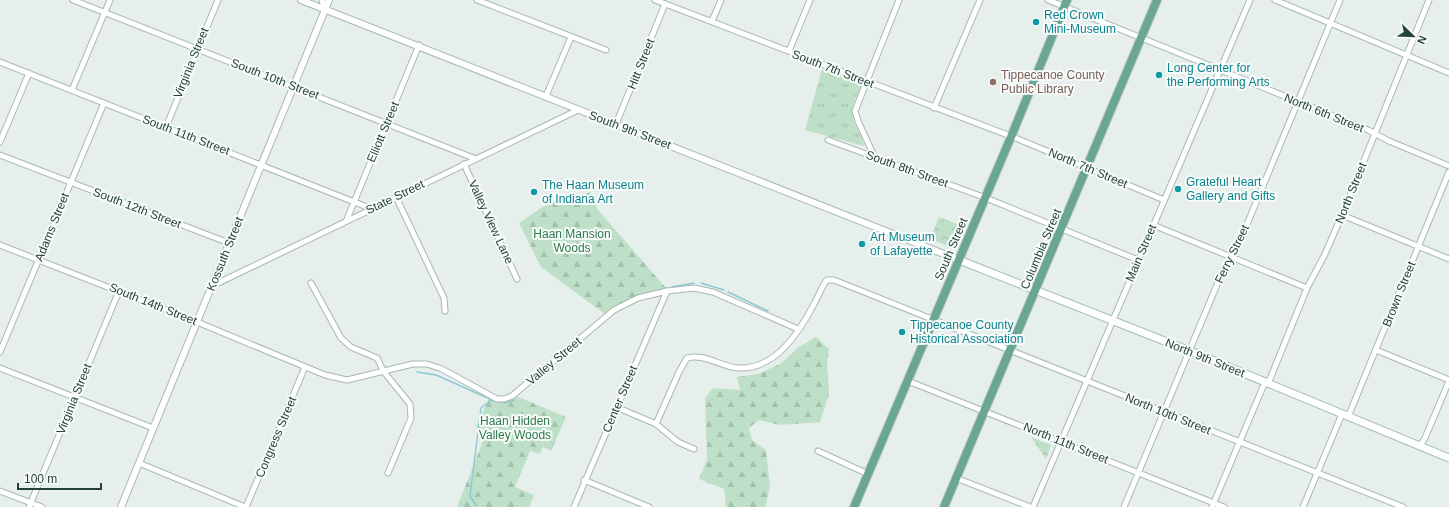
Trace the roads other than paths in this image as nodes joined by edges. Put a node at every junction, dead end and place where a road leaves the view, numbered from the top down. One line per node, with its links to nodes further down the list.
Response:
1 (73, 0): 22 (street, South 10th Street)
2 (110, 0): 22 (street)
3 (218, 0): 28 (street, Virginia Street)
4 (301, 0): 21 (street, South 9th Street)
5 (322, 0): 21 (street)
6 (329, 0): 21 (street, Kossuth Street)
7 (477, 0): 25 (street)
8 (655, 0): 20 (street, South 7th Street)
9 (721, 0): 23 (street)
10 (810, 0): 30 (street)
11 (898, 0): 36 (street)
12 (980, 0): 42 (street)
13 (1048, 0): 19 (street, North 6th Street)
14 (1157, 0): 26 (main road, Columbia Street)
15 (1250, 0): 33 (street, Main Street)
16 (1275, 0): 24 (street)
17 (1340, 0): 24 (street, Ferry Street)
18 (1429, 0): 31 (street, North Street)
19 (1066, 3): 26 (street, North 6th Street); 48 (main road, South Street)
20 (665, 4): 23 (street, South 7th Street); 45 (street, Hitt Street)
21 (325, 10): 27 (street, South 9th Street); 37 (street, Kossuth Street)
22 (105, 12): 28 (street, South 10th Street); 38 (street)
23 (712, 21): 30 (street, South 7th Street)
24 (1330, 23): 31 (street); 40 (street, Ferry Street)
25 (571, 37): 29 (street); 39 (street)
26 (1141, 38): 33 (street, North 6th Street); 57 (main road, Columbia Street)
27 (419, 45): 39 (street, South 9th Street); 44 (street, Elliott Street)
28 (197, 48): 37 (street, South 10th Street); 46 (street, Virginia Street)
29 (606, 50)
30 (789, 51): 36 (street, South 7th Street)
31 (1407, 56): 35 (street); 47 (street, North Street)
32 (0, 62): 34 (street, South 11th Street)
33 (1221, 70): 40 (street, North 6th Street); 62 (street, Main Street)
34 (29, 73): 38 (street, South 11th Street); 50 (street)
35 (1449, 73)
36 (866, 82): 42 (street, South 7th Street); 52 (street)
37 (294, 86): 44 (street, South 10th Street); 54 (street, Kossuth Street)
38 (72, 90): 41 (street, South 11th Street)
39 (546, 96): 43 (street, South 9th Street)
40 (1298, 102): 47 (street, North 6th Street); 72 (street, Ferry Street)
41 (104, 103): 46 (street, South 11th Street); 59 (street, Adams Street)
42 (934, 108): 48 (street, South 7th Street)
43 (578, 110): 45 (street, South 9th Street); 53 (street, State Street)
44 (387, 123): 53 (street, South 10th Street); 63 (street, Elliott Street)
45 (616, 124): 75 (street, South 9th Street)
46 (166, 127): 54 (street, South 11th Street)
47 (1375, 134): 56 (street, North 6th Street); 65 (street, North Street)
48 (1011, 137): 57 (street, North 7th Street); 61 (main road, South Street)
49 (828, 140): 52 (street, South 8th Street)
50 (0, 142)
51 (0, 155): 59 (street, South 12th Street)
52 (874, 156): 61 (street, South 8th Street)
53 (476, 159): 55 (street, State Street)
54 (262, 164): 63 (street, South 11th Street); 69 (street, Kossuth Street)
55 (464, 164): 60 (street, State Street); 77 (street, Valley View Lane)
56 (1449, 166)
57 (1088, 168): 62 (street, North 7th Street); 68 (main road, Columbia Street)
58 (1449, 172): 71 (street, Brown Street)
59 (70, 182): 69 (street, South 12th Street); 74 (street, Adams Street)
60 (396, 197): 64 (street, State Street); 84 (street)
61 (986, 198): 68 (street, South 8th Street); 75 (main road, South Street)
62 (1164, 200): 67 (street, Main Street)
63 (355, 202): 64 (street, South 11th Street); 66 (street, Elliott Street)
64 (372, 209): 66 (street, State Street)
65 (1342, 215): 71 (street); 80 (street, North Street)
66 (347, 219): 79 (street, State Street)
67 (1153, 225): 72 (street); 76 (street, Main Street)
68 (1062, 228): 76 (street, South 8th Street); 81 (main road, Columbia Street)
69 (229, 243): 79 (street, Kossuth Street)
70 (0, 245): 74 (street, South 14th Street)
71 (1418, 247): 73 (street); 89 (street, Brown Street)
72 (1232, 257): 80 (street); 91 (street, Ferry Street)
73 (1449, 259)
74 (38, 260): 82 (street, South 14th Street); 92 (street, Adams Street)
75 (960, 260): 81 (main road, North 9th Street); 85 (main road, South Street)
76 (1138, 260): 86 (street, Main Street)
77 (517, 279)
78 (310, 282): 95 (street)
79 (212, 286): 87 (street, Kossuth Street)
80 (1307, 288): 99 (street, North Street)
81 (1037, 290): 86 (main road, North 9th Street); 90 (main road, Columbia Street)
82 (118, 291): 87 (street, South 14th Street); 100 (street, Virginia Street)
83 (667, 291): 88 (street, Valley Street); 95 (street, Valley Street); 101 (street, Center Street)
84 (445, 311)
85 (934, 319): 88 (street); 90 (street, North 10th Street); 97 (main road, South Street)
86 (1112, 321): 91 (main road, North 9th Street); 98 (street, Main Street)
87 (197, 322): 93 (street, South 14th Street); 106 (street, Kossuth Street)
88 (798, 330): 105 (street)
89 (1376, 350): 96 (street); 104 (street, Brown Street)
90 (1010, 351): 98 (street, North 10th Street); 102 (main road, Columbia Street)
91 (1190, 351): 99 (main road, North 9th Street); 103 (street, Ferry Street)
92 (0, 352)
93 (305, 367): 95 (street, Valley Street); 126 (street, Congress Street)
94 (0, 368): 100 (street)
95 (384, 372): 114 (street)
96 (1449, 380): 109 (street)
97 (908, 381): 102 (street, North 11th Street); 117 (main road, South Street)
98 (1086, 381): 103 (street, North 10th Street); 107 (street, Main Street)
99 (1266, 383): 104 (main road, North 9th Street); 108 (street, North Street)
100 (74, 397): 106 (street); 121 (street, Virginia Street)
101 (616, 407): 105 (street); 119 (street, Center Street)
102 (985, 411): 107 (street, North 11th Street); 118 (main road, Columbia Street)
103 (1164, 412): 108 (street, North 10th Street); 115 (street, Ferry Street)
104 (1345, 415): 109 (main road, North 9th Street); 116 (street, Brown Street)
105 (656, 424): 110 (street)
106 (153, 428): 113 (street, Kossuth Street)
107 (1060, 441): 115 (street, North 11th Street); 131 (street, Main Street)
108 (1240, 443): 116 (street, North 10th Street); 122 (street, North Street)
109 (1420, 446): 112 (main road, North 9th Street)
110 (694, 449)
111 (818, 451): 117 (street)
112 (1449, 458)
113 (139, 464): 125 (street, Kossuth Street); 126 (street)
114 (388, 473)
115 (1139, 473): 122 (street, North 11th Street); 132 (street, Ferry Street)
116 (1318, 473): 123 (street, North 10th Street); 134 (street, Brown Street)
117 (868, 474): 129 (main road, South Street)
118 (956, 478): 130 (main road, Columbia Street); 131 (street)
119 (584, 480): 127 (street, Center Street); 128 (street)
120 (0, 491): 121 (street)
121 (30, 505): 124 (street)
122 (1213, 505): 133 (street, North 11th Street)
123 (1394, 505): 135 (street, North 10th Street)
124 (42, 507)
125 (121, 507)
126 (246, 507)
127 (574, 507)
128 (649, 507)
129 (854, 507)
130 (944, 507)
131 (1031, 507)
132 (1124, 507)
133 (1224, 507)
134 (1304, 507)
135 (1403, 507)

